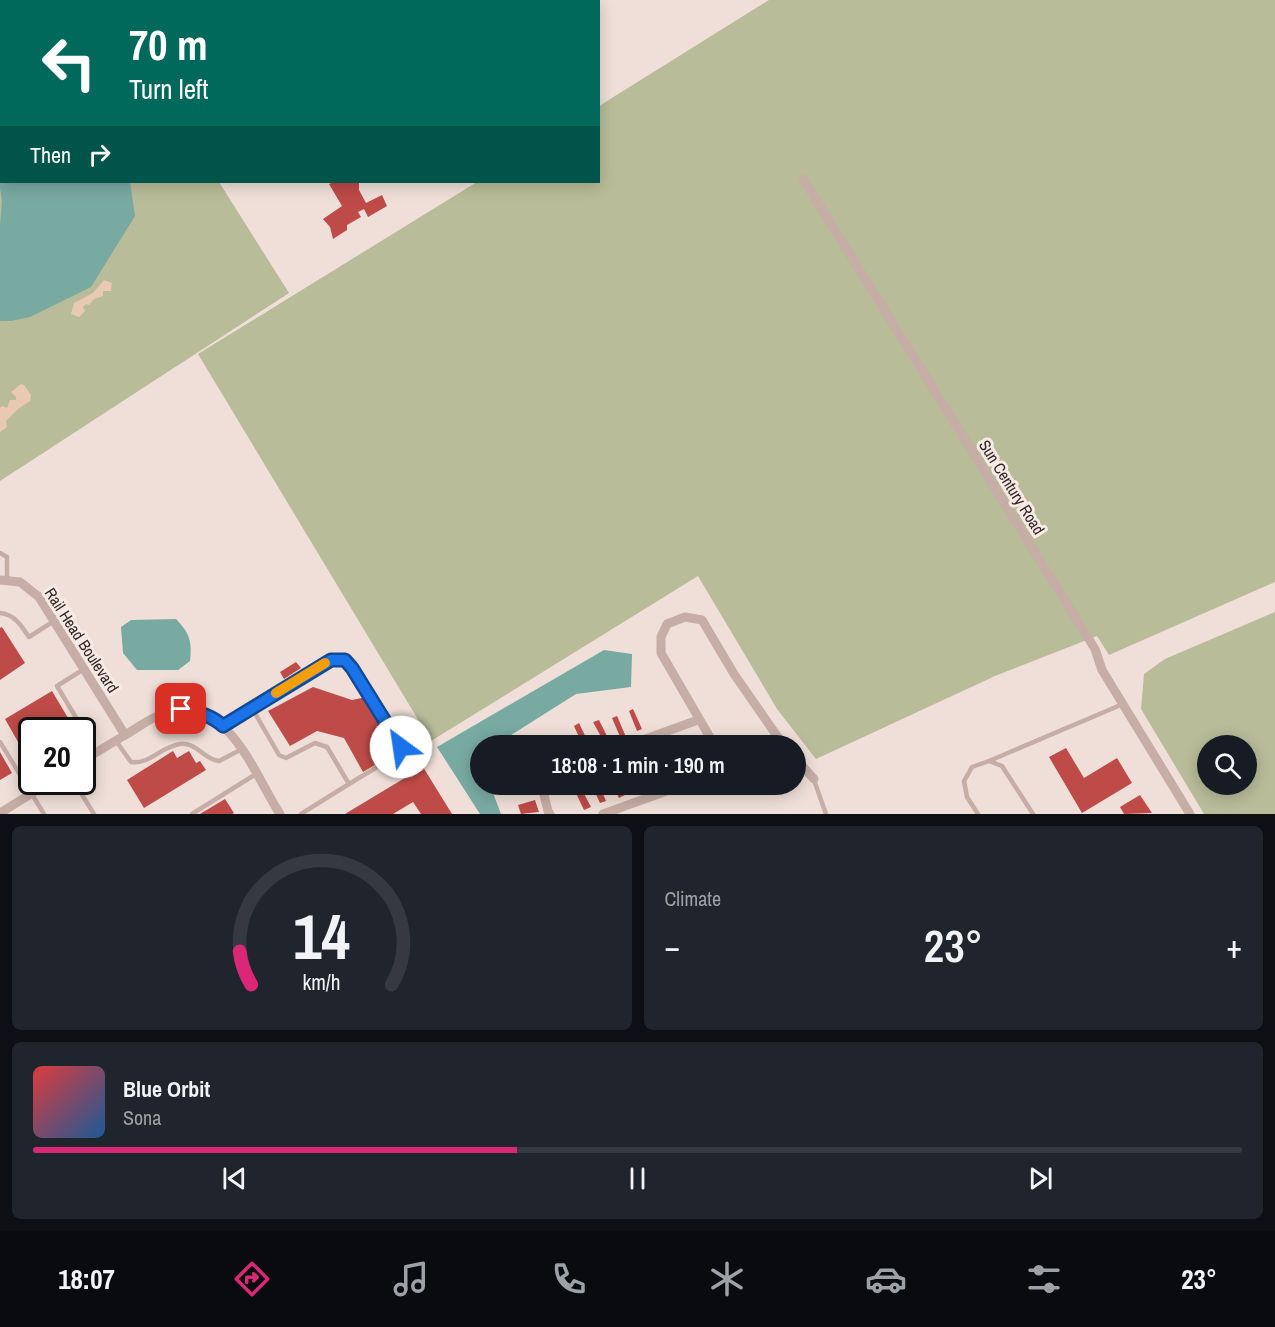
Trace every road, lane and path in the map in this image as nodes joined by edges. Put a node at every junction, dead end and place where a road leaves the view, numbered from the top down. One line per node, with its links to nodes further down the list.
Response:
1 (803, 179): 7 (street, Sun Century Road)
2 (0, 554): 3 (lane)
3 (3, 580): 5 (street, Rail Head Boulevard)
4 (0, 613): 5 (lane)
5 (55, 621): 6 (street, Rail Head Boulevard)
6 (84, 669): 9 (lane); 12 (street, Rail Head Boulevard)
7 (1123, 704): 20 (lane); 42 (street, Sun Century Road)
8 (252, 708): 11 (lane); 25 (lane); 25 (lane)
9 (76, 717)
10 (698, 720): 13 (street); 14 (street); 15 (street)
11 (223, 726): 12 (street); 18 (street)
12 (125, 735): 17 (street)
13 (656, 735)
14 (708, 735)
15 (776, 735)
16 (0, 741): 22 (lane)
17 (116, 741): 18 (lane); 19 (street)
18 (242, 749): 23 (street)
19 (96, 753)
20 (988, 761): 40 (lane); 41 (lane)
21 (806, 770): 24 (street)
22 (18, 771)
23 (256, 774): 34 (lane); 35 (street)
24 (814, 779): 39 (lane)
25 (349, 784): 36 (lane)
26 (28, 795): 31 (street)
27 (32, 795): 32 (lane)
28 (82, 795): 33 (lane)
29 (544, 795): 37 (street)
30 (656, 795): 38 (street)
31 (0, 813)
32 (44, 814)
33 (94, 814)
34 (192, 814)
35 (279, 814)
36 (301, 814)
37 (550, 814)
38 (603, 814)
39 (826, 814)
40 (978, 814)
41 (1033, 814)
42 (1190, 814)

